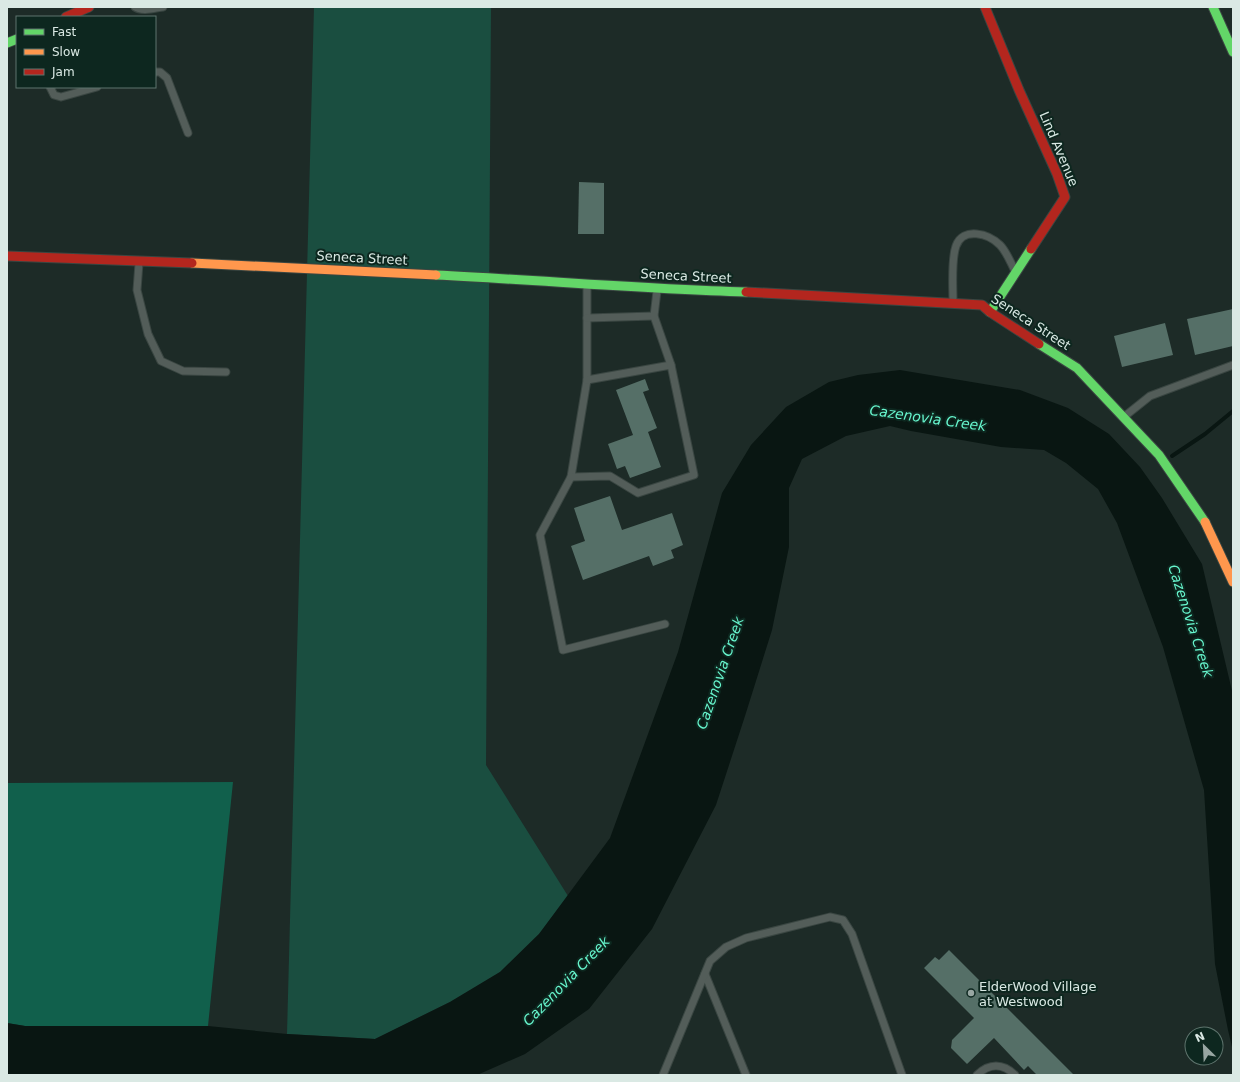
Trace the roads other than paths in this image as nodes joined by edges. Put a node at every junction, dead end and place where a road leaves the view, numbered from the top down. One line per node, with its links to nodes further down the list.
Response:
1 (89, 7): 6 (street)
2 (135, 7): 3 (lane)
3 (163, 7)
4 (984, 7): 14 (street, Lind Avenue)
5 (1213, 7): 7 (street)
6 (68, 16)
7 (1233, 52)
8 (156, 72): 11 (lane)
9 (50, 88): 10 (lane)
10 (93, 88)
11 (188, 133)
12 (7, 256): 13 (street, Seneca Street)
13 (139, 261): 15 (street, Seneca Street); 23 (lane)
14 (1016, 272): 17 (lane); 18 (street, Lind Avenue)
15 (587, 283): 16 (street, Seneca Street); 20 (lane)
16 (657, 288): 17 (street, Seneca Street); 19 (lane)
17 (953, 303): 18 (street, Seneca Street)
18 (990, 312): 25 (street, Seneca Street)
19 (654, 316): 20 (lane); 21 (lane)
20 (587, 318): 24 (lane)
21 (671, 365): 24 (lane); 26 (lane)
22 (1233, 365): 25 (lane)
23 (226, 372)
24 (587, 380): 26 (lane)
25 (1124, 417): 27 (street, Seneca Street)
26 (571, 477): 28 (lane)
27 (1233, 582)
28 (665, 624)
29 (705, 974): 30 (lane); 31 (lane); 32 (lane)
30 (663, 1075)
31 (746, 1075)
32 (902, 1075)
33 (977, 1075): 34 (lane)
34 (1015, 1075)

